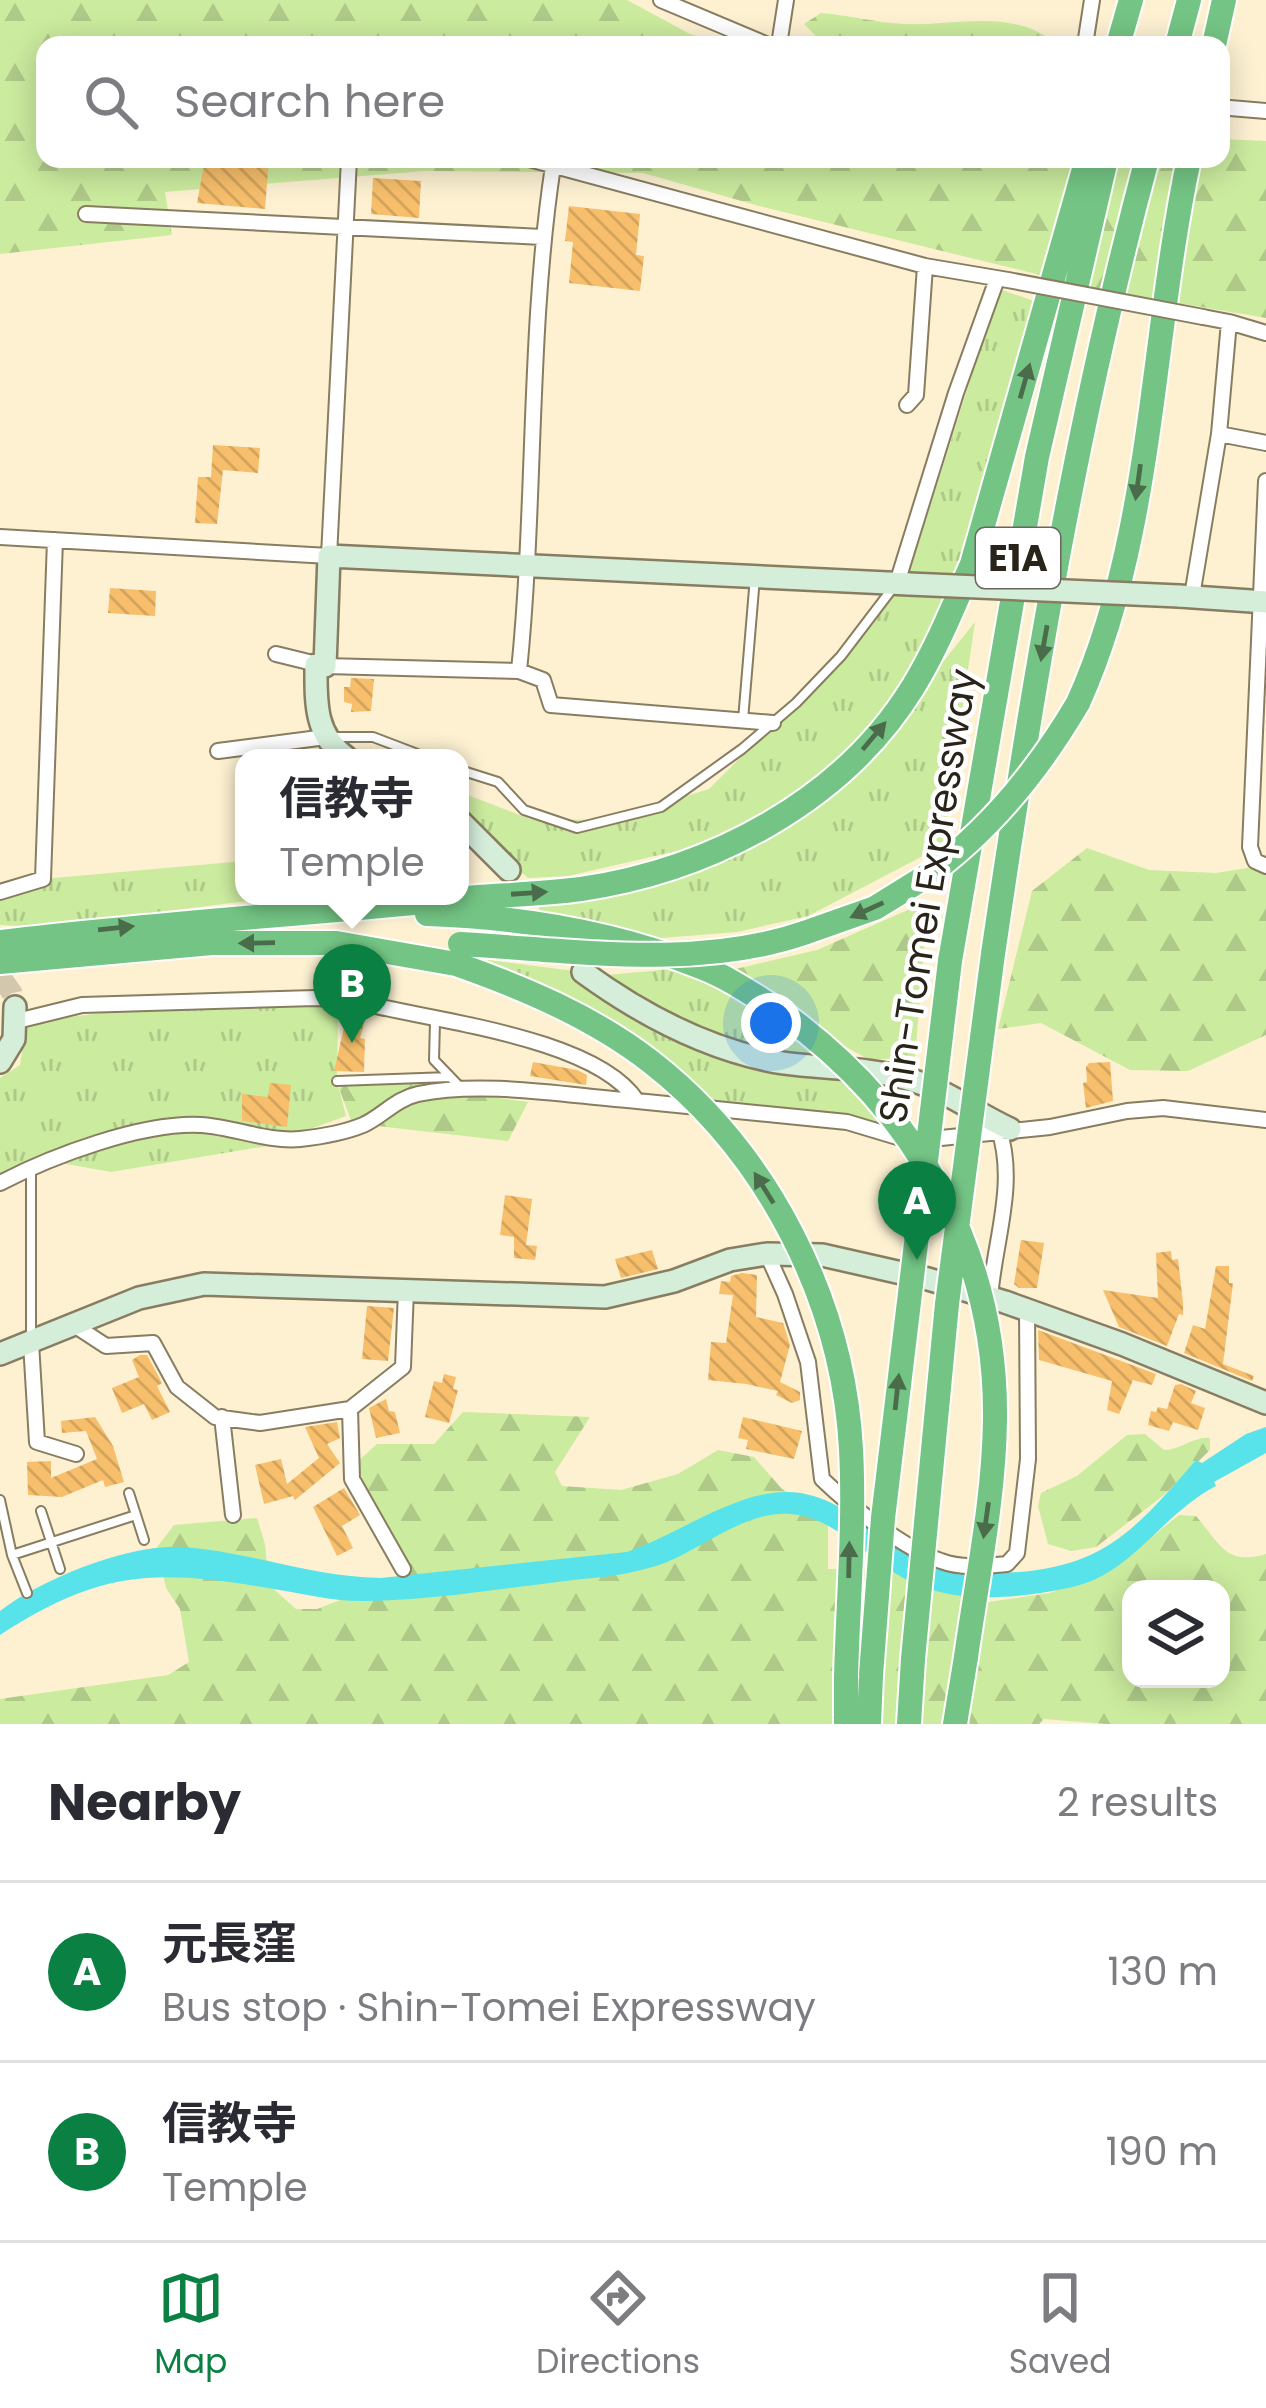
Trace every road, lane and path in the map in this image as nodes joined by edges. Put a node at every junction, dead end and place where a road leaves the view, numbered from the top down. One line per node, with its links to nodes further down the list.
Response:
1 (661, 0): 8 (street)
2 (786, 0): 9 (street)
3 (1092, 0): 10 (street)
4 (1131, 0): 11 (highway)
5 (1147, 0): 12 (highway)
6 (1189, 0): 13 (highway)
7 (1224, 0): 14 (highway)
8 (747, 36)
9 (780, 36)
10 (1086, 36)
11 (1121, 36)
12 (1137, 36)
13 (1179, 36)
14 (1216, 36)
15 (1230, 108): 16 (street)
16 (1266, 111)
17 (349, 168): 25 (street)
18 (553, 168): 26 (street)
19 (560, 168): 27 (street)
20 (1084, 168): 58 (highway, one-way to 20)
21 (1104, 168): 98 (highway, Shin-Tomei Expressway / E1A, one-way to 21, bridge)
22 (1145, 168): 101 (highway, Shin-Tomei Expressway / E1A, one-way to 101, bridge)
23 (1188, 168): 62 (highway, one-way to 62, bridge)
24 (86, 214): 25 (street)
25 (347, 227): 26 (street); 37 (street)
26 (542, 237): 38 (street)
27 (925, 266): 28 (street); 31 (street)
28 (1002, 280): 29 (street, bridge); 40 (street)
29 (1229, 322): 30 (street); 32 (street)
30 (1266, 334)
31 (907, 405)
32 (1219, 434): 33 (street); 41 (street)
33 (1266, 443)
34 (1266, 481): 42 (street)
35 (0, 537): 36 (street)
36 (55, 540): 37 (street); 57 (street)
37 (328, 556): 38 (street); 44 (street)
38 (530, 564): 39 (street); 45 (street)
39 (755, 576): 40 (street); 46 (lane)
40 (903, 584): 41 (street, bridge); 47 (lane)
41 (1186, 596): 42 (street)
42 (1263, 602): 49 (street)
43 (276, 655): 44 (street)
44 (325, 666): 45 (street); 48 (street)
45 (519, 671): 46 (street)
46 (743, 720): 47 (street)
47 (773, 723): 53 (lane)
48 (326, 737): 50 (street); 51 (lane); 52 (street)
49 (1260, 747): 55 (street)
50 (338, 749)
51 (404, 749)
52 (218, 751)
53 (469, 773)
54 (469, 830): 56 (street)
55 (1262, 858)
56 (509, 870)
57 (0, 892)
58 (469, 899)
59 (405, 905): 60 (highway, one-way to 59)
60 (329, 912): 61 (highway, one-way to 60); 102 (highway, one-way to 102, bridge)
61 (0, 942)
62 (458, 954): 63 (highway, one-way to 63); 98 (highway, one-way to 62, bridge)
63 (0, 962)
64 (583, 972): 73 (street)
65 (16, 1014): 66 (street); 67 (street)
66 (435, 1021): 68 (lane); 71 (street)
67 (0, 1062)
68 (450, 1078): 69 (lane); 70 (lane)
69 (337, 1081)
70 (463, 1090): 71 (street); 74 (street)
71 (637, 1101): 73 (street)
72 (1266, 1120): 73 (street)
73 (1004, 1130): 78 (street)
74 (31, 1167): 75 (street); 81 (lane)
75 (0, 1183)
76 (767, 1254): 77 (street); 78 (street); 79 (street)
77 (406, 1288): 80 (street); 84 (street)
78 (990, 1298): 79 (street)
79 (1027, 1310): 83 (street)
80 (74, 1325): 81 (street); 85 (street)
81 (31, 1343): 82 (street); 86 (street)
82 (0, 1354)
83 (1266, 1402)
84 (350, 1409): 85 (street); 96 (street)
85 (222, 1418): 91 (street)
86 (76, 1454)
87 (129, 1493): 90 (lane)
88 (0, 1500): 94 (lane)
89 (41, 1511): 93 (lane)
90 (136, 1515): 92 (lane); 93 (lane)
91 (233, 1515)
92 (144, 1540)
93 (52, 1542): 94 (lane); 95 (lane)
94 (12, 1555): 97 (lane)
95 (60, 1569)
96 (403, 1569)
97 (27, 1593)
98 (859, 1676): 99 (highway); 100 (highway, Shin-Tomei Expressway / E1A)
99 (846, 1724)
100 (869, 1724)
101 (909, 1724)
102 (955, 1724)

